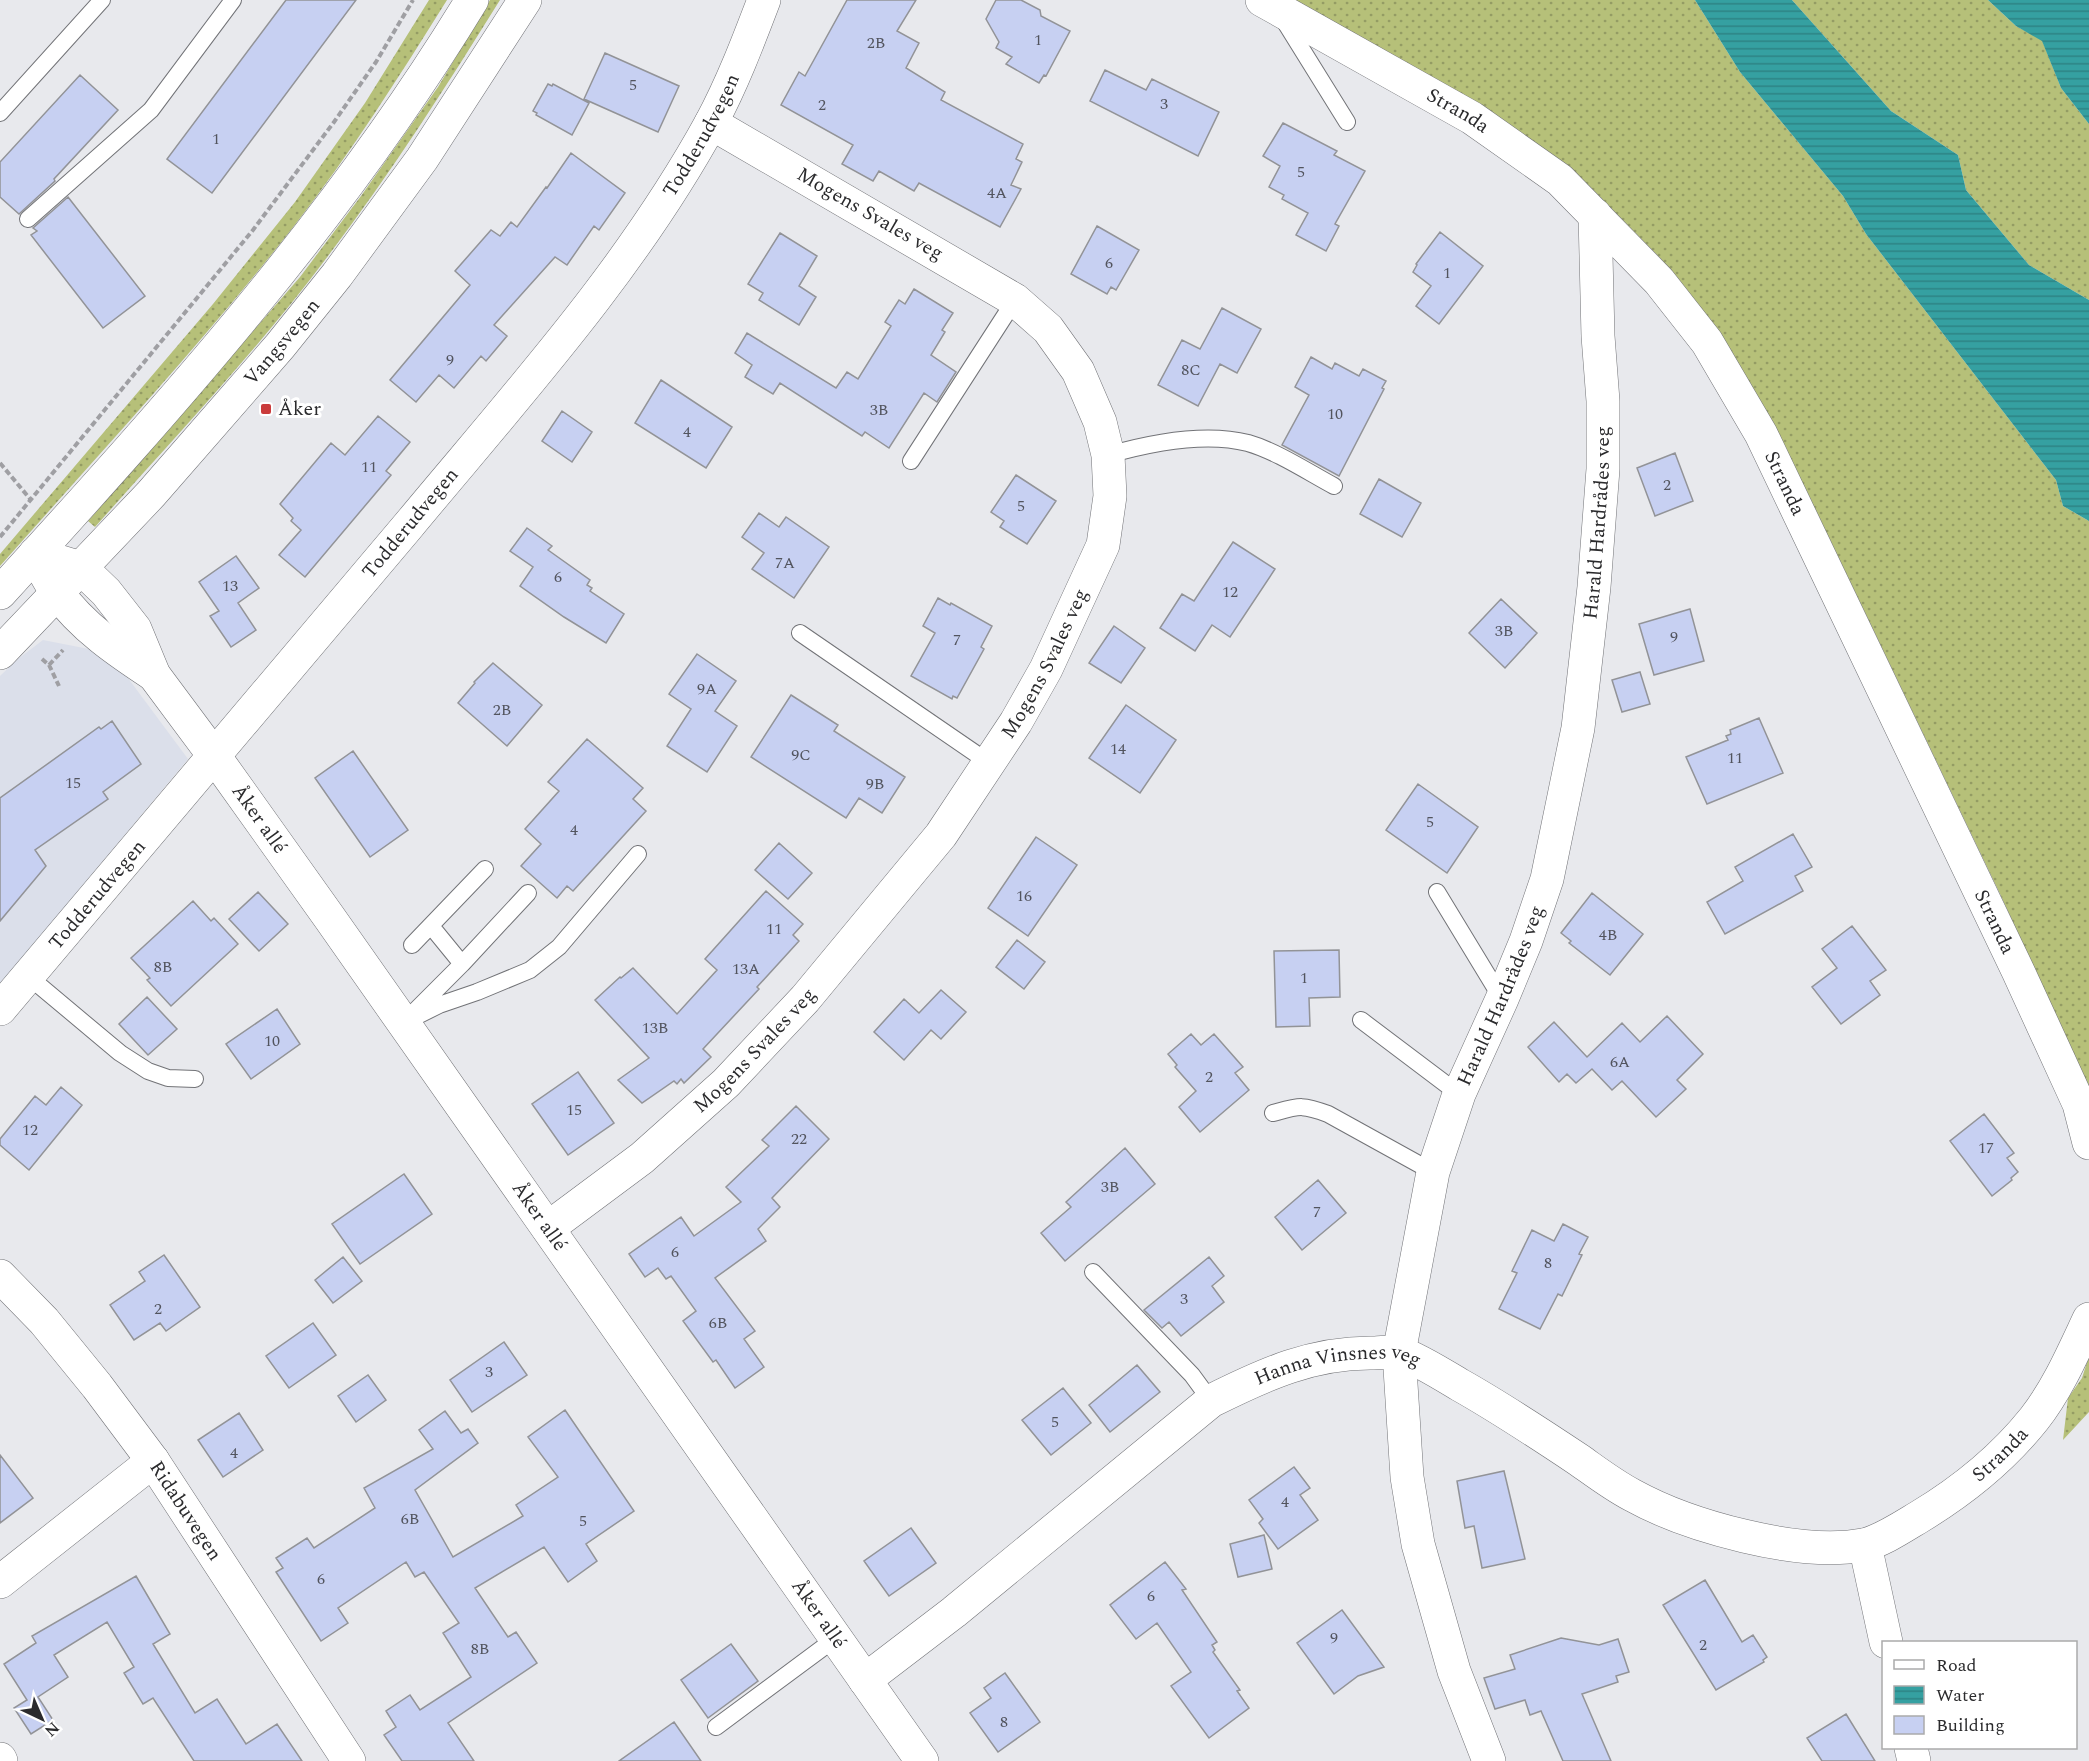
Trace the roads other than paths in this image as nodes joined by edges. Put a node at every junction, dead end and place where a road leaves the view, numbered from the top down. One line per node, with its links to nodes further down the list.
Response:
1 (102, 0): 7 (lane)
2 (233, 0): 11 (lane)
3 (472, 0): 16 (main road)
4 (525, 0): 17 (main road, Vangsvegen)
5 (764, 0): 9 (main road, Todderudvegen)
6 (1269, 4): 8 (lane); 10 (main road, Stranda)
7 (0, 113)
8 (1347, 122)
9 (711, 123): 12 (main road, Mogens Svales veg); 23 (main road, Todderudvegen)
10 (1595, 215): 33 (main road, Harald Hardrådes veg); 40 (main road, Stranda)
11 (28, 219)
12 (1015, 300): 13 (main road, Mogens Svales veg); 14 (lane)
13 (1108, 455): 15 (lane); 24 (main road, Mogens Svales veg)
14 (911, 461)
15 (1334, 486)
16 (35, 554): 17 (main road, Åker allé); 18 (main road, Åker allé); 19 (main road)
17 (81, 568): 18 (main road, Vangsvegen); 22 (main road, Åker allé)
18 (57, 592): 21 (main road, Vangsvegen); 22 (main road, Åker allé)
19 (0, 593)
20 (800, 633): 24 (lane)
21 (0, 653)
22 (154, 675): 23 (main road, Åker allé)
23 (215, 756): 32 (main road, Todderudvegen); 36 (main road, Åker allé)
24 (988, 762): 42 (main road, Mogens Svales veg)
25 (638, 854): 36 (lane)
26 (485, 869): 29 (lane)
27 (1437, 892): 33 (lane)
28 (528, 893): 31 (lane)
29 (431, 926): 30 (lane); 31 (lane)
30 (412, 945)
31 (462, 964): 36 (lane)
32 (28, 976): 34 (main road, Todderudvegen); 37 (lane)
33 (1502, 999): 38 (main road, Harald Hardrådes veg)
34 (0, 1009)
35 (1361, 1020): 38 (lane)
36 (403, 1023): 42 (main road, Åker allé)
37 (195, 1079)
38 (1459, 1094): 41 (main road, Harald Hardrådes veg)
39 (1273, 1113): 41 (lane)
40 (2089, 1143)
41 (1433, 1172): 46 (main road, Harald Hardrådes veg)
42 (548, 1228): 51 (main road, Åker allé)
43 (1093, 1272): 47 (lane)
44 (0, 1276): 48 (main road, Ridabuvegen)
45 (2089, 1319): 49 (main road, Stranda)
46 (1399, 1353): 47 (main road, Hanna Vinsnes veg); 49 (main road, Hanna Vinsnes veg); 57 (main road, Harald Hardrådes veg)
47 (1211, 1401): 53 (main road, Hanna Vinsnes veg)
48 (153, 1461): 50 (main road); 55 (main road, Ridabuvegen)
49 (1865, 1545): 52 (main road)
50 (0, 1582)
51 (836, 1638): 53 (main road, Åker allé); 54 (lane)
52 (1886, 1641)
53 (866, 1680): 56 (main road, Åker allé)
54 (716, 1727)
55 (349, 1761)
56 (922, 1761)
57 (1489, 1761)

